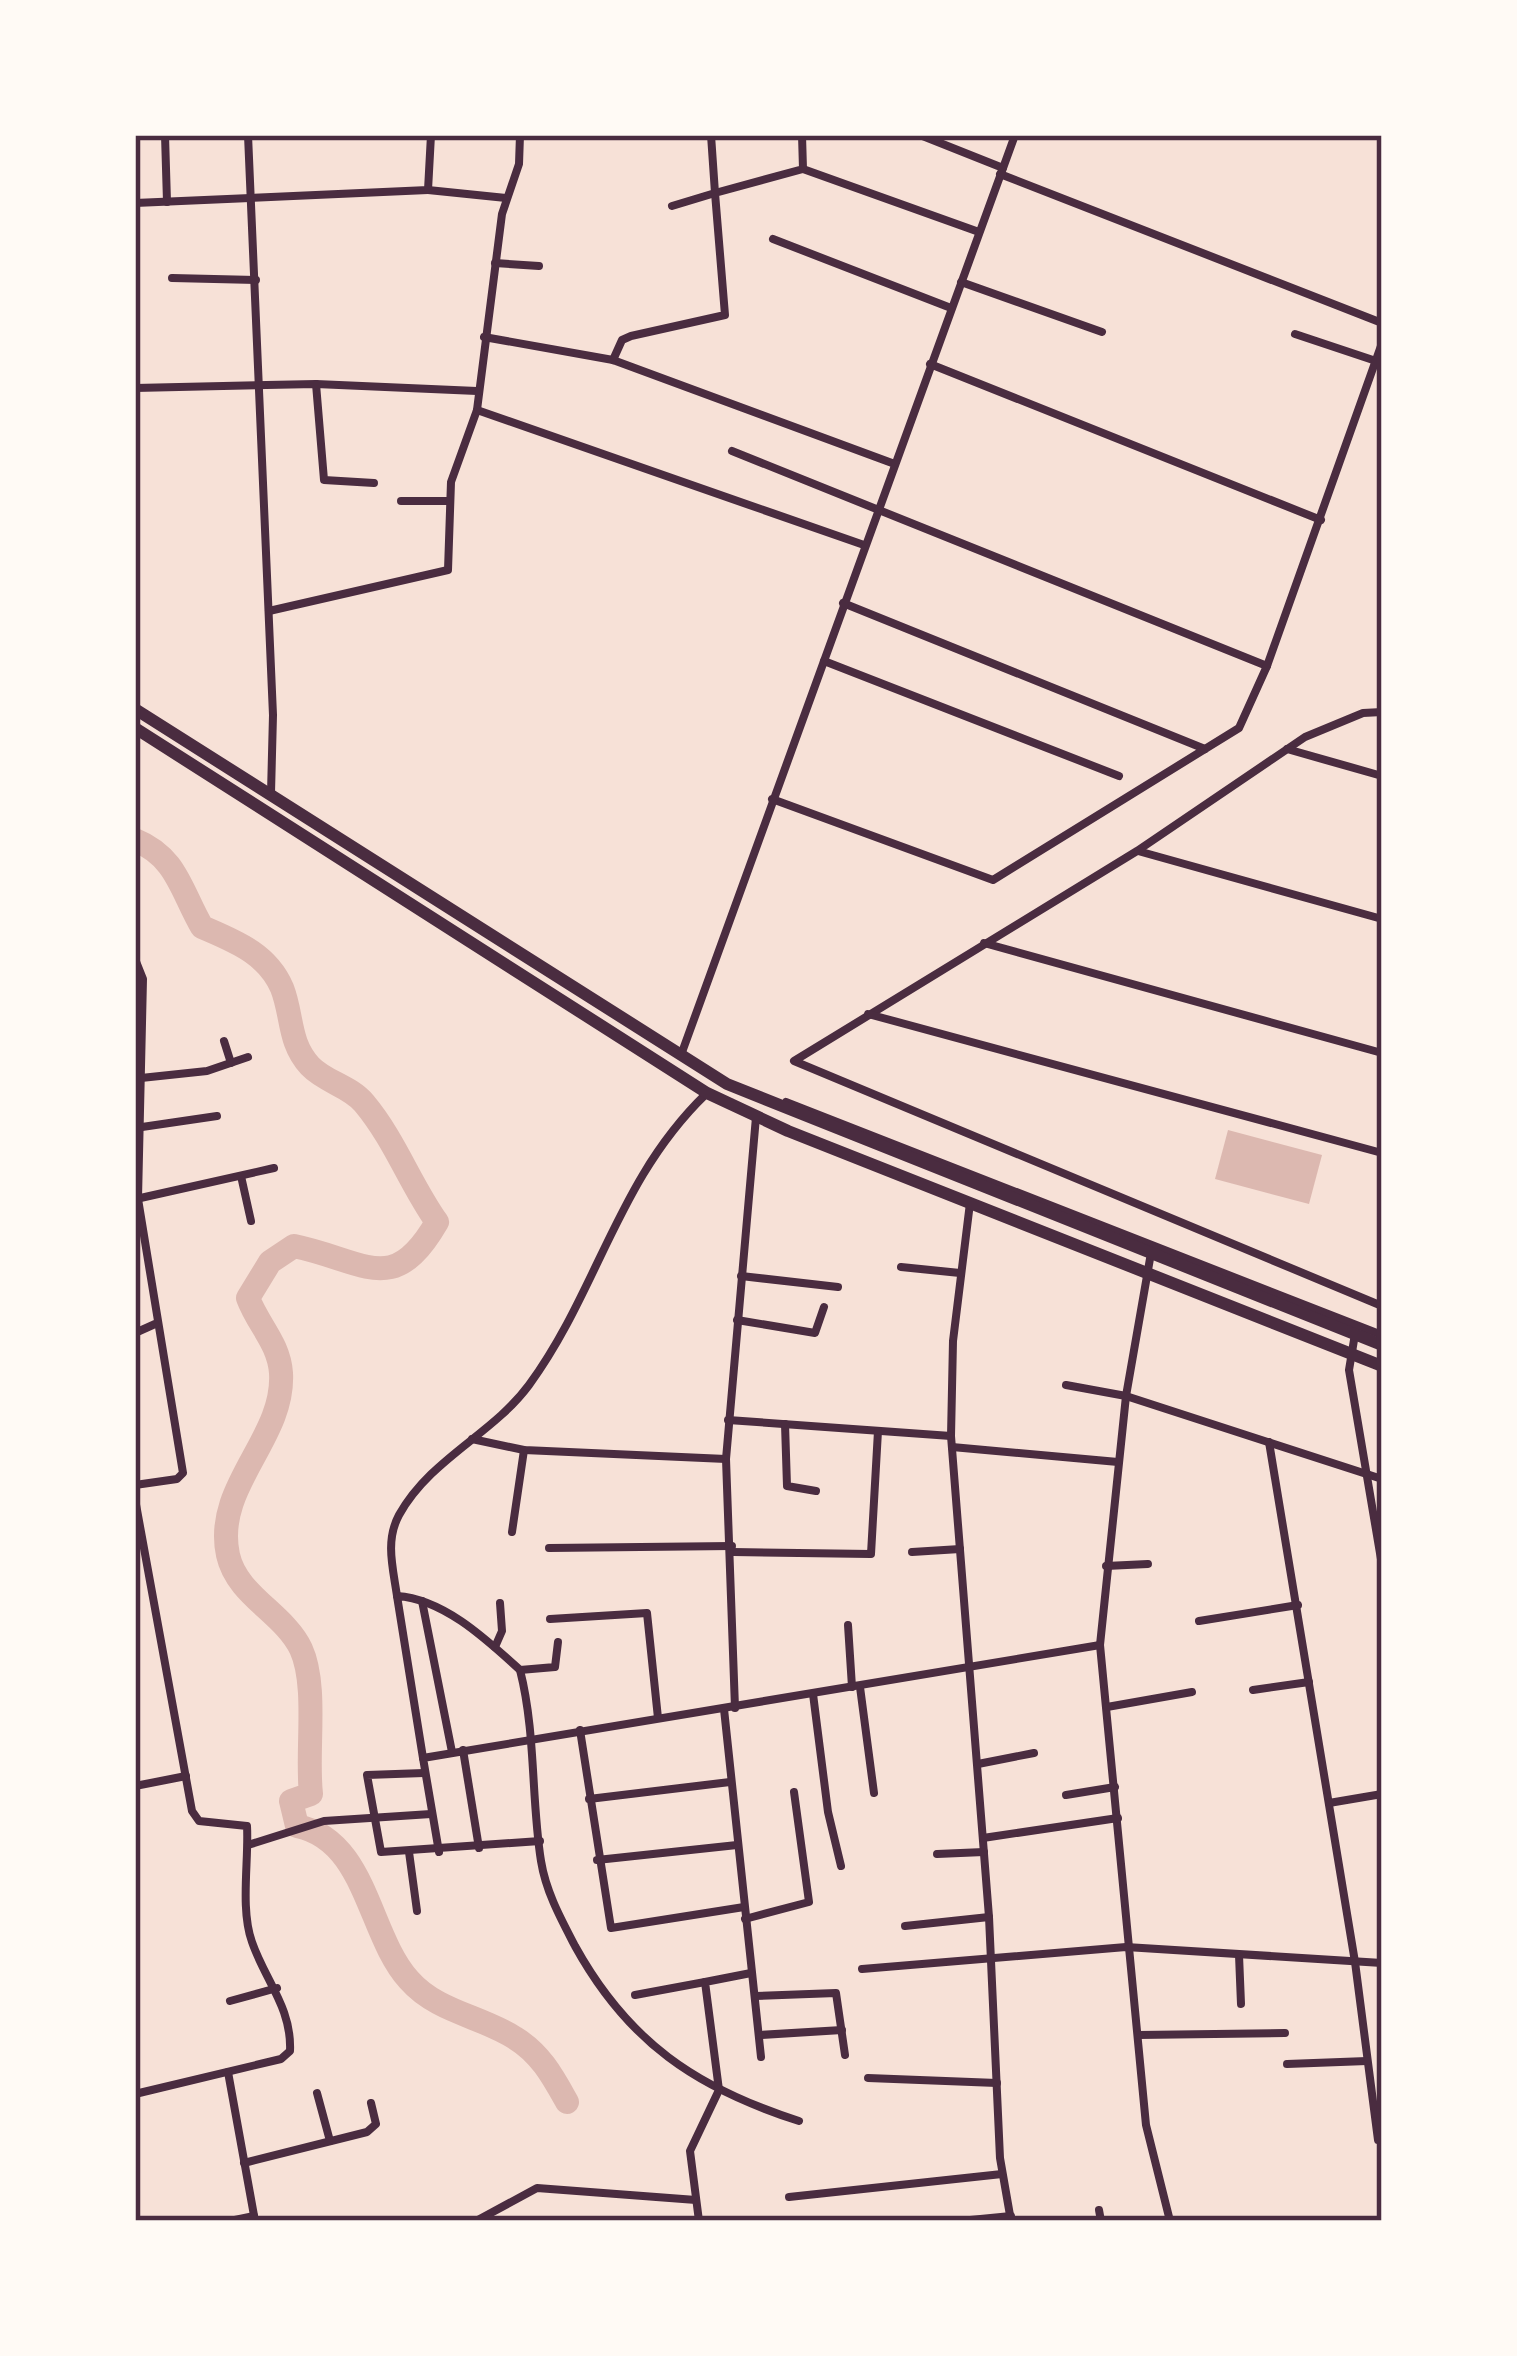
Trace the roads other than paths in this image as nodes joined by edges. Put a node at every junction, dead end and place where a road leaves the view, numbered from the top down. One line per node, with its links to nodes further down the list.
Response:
1 (164, 135): 15 (street)
2 (248, 135): 13 (street)
3 (431, 135): 11 (street)
4 (520, 135): 14 (street)
5 (711, 135): 12 (street)
6 (802, 135): 9 (street)
7 (920, 135): 10 (street)
8 (1015, 135): 10 (street)
9 (803, 169): 12 (street); 18 (street)
10 (1001, 171): 18 (street); 26 (street)
11 (428, 190): 13 (street); 14 (street)
12 (715, 193): 17 (street); 31 (street)
13 (255, 196): 15 (street); 23 (street)
14 (506, 198): 20 (street)
15 (166, 202): 16 (street)
16 (135, 203)
17 (672, 206)
18 (979, 232): 24 (street)
19 (773, 239): 25 (street)
20 (495, 263): 21 (street); 29 (street)
21 (539, 266)
22 (172, 278): 23 (street)
23 (256, 280): 34 (street)
24 (961, 282): 25 (street); 27 (street)
25 (951, 308): 33 (street)
26 (1382, 323)
27 (1102, 332)
28 (1295, 334): 32 (street)
29 (484, 337): 31 (street); 37 (street)
30 (1382, 343): 32 (street)
31 (613, 360): 40 (street)
32 (1376, 362): 45 (street)
33 (930, 364): 40 (street); 45 (street)
34 (259, 384): 35 (street); 36 (street); 48 (street)
35 (316, 385): 37 (street); 41 (street)
36 (135, 388)
37 (477, 391): 38 (street)
38 (477, 410): 43 (street); 46 (street)
39 (731, 451): 44 (street)
40 (892, 463): 44 (street)
41 (374, 483)
42 (401, 501): 43 (street)
43 (449, 501): 48 (street)
44 (877, 508): 46 (street); 50 (street)
45 (1322, 520): 50 (street)
46 (864, 545): 47 (street)
47 (843, 603): 49 (street); 55 (street)
48 (268, 611): 58 (street)
49 (824, 660): 56 (street); 59 (street)
50 (1267, 666): 55 (street)
51 (135, 710): 58 (highway)
52 (1382, 712): 54 (street)
53 (135, 728): 64 (highway)
54 (1287, 749): 57 (street); 60 (street)
55 (1207, 750): 59 (street)
56 (1119, 776)
57 (1382, 776)
58 (271, 793): 62 (highway)
59 (772, 799): 70 (street)
60 (1137, 851): 61 (street); 63 (street)
61 (1382, 919)
62 (493, 933): 64 (highway); 70 (highway)
63 (982, 942): 66 (street); 69 (street)
64 (483, 948): 74 (highway)
65 (135, 958): 67 (street)
66 (868, 1014): 79 (street); 92 (street)
67 (138, 1040): 73 (street)
68 (224, 1041): 72 (street)
69 (1382, 1053)
70 (680, 1056): 75 (highway)
71 (248, 1057): 72 (street)
72 (231, 1063): 73 (street)
73 (141, 1078): 78 (street)
74 (707, 1093): 77 (highway); 107 (street)
75 (769, 1103): 86 (highway); 98 (street)
76 (217, 1117): 78 (street)
77 (756, 1117): 84 (highway); 90 (street)
78 (142, 1127): 80 (street)
79 (1382, 1153)
80 (137, 1161): 83 (street)
81 (274, 1168): 82 (street)
82 (242, 1175): 83 (street); 85 (street)
83 (137, 1199): 95 (street)
84 (970, 1202): 88 (highway); 89 (street)
85 (251, 1221)
86 (1152, 1252): 88 (street); 97 (highway)
87 (901, 1267): 89 (street)
88 (1147, 1272): 100 (highway); 103 (street)
89 (960, 1273): 108 (street)
90 (741, 1276): 91 (street); 94 (street)
91 (838, 1287)
92 (1382, 1306)
93 (824, 1307): 94 (street)
94 (737, 1320): 104 (street)
95 (155, 1324): 96 (street); 115 (street)
96 (135, 1333)
97 (1355, 1334): 99 (highway); 100 (street)
98 (1382, 1335)
99 (1382, 1345)
100 (1348, 1353): 101 (highway); 113 (street)
101 (1382, 1366)
102 (1066, 1385): 103 (street)
103 (1126, 1396): 109 (street); 112 (street)
104 (728, 1420): 105 (street); 111 (street)
105 (785, 1424): 106 (street); 116 (street)
106 (878, 1431): 108 (street); 120 (street)
107 (471, 1438): 110 (street); 126 (street)
108 (951, 1441): 112 (street); 121 (street)
109 (1269, 1442): 113 (street); 129 (street)
110 (524, 1450): 111 (street); 118 (street)
111 (727, 1459): 120 (street)
112 (1118, 1462): 125 (street)
113 (1365, 1474): 114 (street); 124 (street)
114 (1382, 1479)
115 (135, 1486)
116 (816, 1491)
117 (135, 1499): 153 (street)
118 (512, 1532)
119 (549, 1548): 120 (street)
120 (732, 1549): 144 (street)
121 (960, 1549): 122 (street); 137 (street)
122 (912, 1552)
123 (1148, 1564): 125 (street)
124 (1382, 1565)
125 (1106, 1566): 134 (street)
126 (398, 1596): 127 (street); 150 (street)
127 (422, 1599): 135 (street); 148 (street)
128 (500, 1603): 135 (street)
129 (1298, 1605): 131 (street); 138 (street)
130 (550, 1619): 145 (street)
131 (1199, 1621)
132 (848, 1625): 139 (street)
133 (558, 1642): 136 (street)
134 (1100, 1645): 137 (street); 143 (street)
135 (495, 1647): 136 (street)
136 (520, 1670): 147 (street)
137 (971, 1671): 139 (street); 151 (street)
138 (1309, 1682): 140 (street); 162 (street)
139 (856, 1687): 142 (street); 158 (street)
140 (1253, 1690)
141 (1192, 1692): 143 (street)
142 (813, 1694): 144 (street); 176 (street)
143 (1107, 1707): 156 (street)
144 (729, 1709): 145 (street); 154 (street)
145 (658, 1718): 146 (street)
146 (580, 1730): 147 (street); 161 (street)
147 (532, 1739): 148 (street); 167 (street)
148 (458, 1751): 150 (street); 170 (street)
149 (1034, 1753): 151 (street)
150 (422, 1758): 152 (street)
151 (978, 1764): 166 (street)
152 (424, 1773): 163 (street); 165 (street)
153 (186, 1775): 155 (street); 168 (street)
154 (730, 1782): 161 (street); 169 (street)
155 (135, 1786)
156 (1115, 1787): 160 (street); 164 (street)
157 (794, 1792): 180 (street)
158 (874, 1792)
159 (1382, 1794): 162 (street)
160 (1066, 1795)
161 (589, 1799): 175 (street)
162 (1329, 1803): 185 (street)
163 (431, 1814): 165 (street); 172 (street)
164 (1118, 1818): 166 (street); 182 (street)
165 (373, 1819): 168 (street); 171 (street)
166 (983, 1838): 173 (street)
167 (540, 1841): 170 (street); 206 (street)
168 (248, 1845): 190 (street)
169 (737, 1845): 175 (street); 177 (street)
170 (478, 1848): 172 (street)
171 (409, 1852): 172 (street); 178 (street)
172 (439, 1852)
173 (984, 1852): 174 (street); 179 (street)
174 (937, 1854)
175 (597, 1860): 177 (street)
176 (841, 1866)
177 (744, 1907): 180 (street)
178 (417, 1911)
179 (989, 1917): 181 (street); 184 (street)
180 (746, 1919): 188 (street)
181 (905, 1926)
182 (1126, 1947): 183 (street); 184 (street); 198 (street)
183 (1239, 1955): 185 (street); 194 (street)
184 (992, 1956): 187 (street); 205 (street)
185 (1355, 1962): 186 (street); 201 (street)
186 (1382, 1964)
187 (862, 1969)
188 (751, 1973): 189 (street); 192 (street)
189 (705, 1982): 191 (street); 206 (street)
190 (277, 1988): 193 (street); 203 (street)
191 (635, 1995)
192 (755, 1996): 195 (street); 197 (street)
193 (230, 2001)
194 (1241, 2004)
195 (842, 2030): 197 (street); 199 (street)
196 (1285, 2033): 198 (street)
197 (759, 2035): 200 (street)
198 (1138, 2035): 223 (street)
199 (845, 2055)
200 (761, 2057)
201 (1367, 2061): 202 (street); 211 (street)
202 (1287, 2064)
203 (228, 2072): 208 (street); 213 (street)
204 (868, 2078): 205 (street)
205 (998, 2083): 214 (street)
206 (719, 2090): 210 (street); 216 (street)
207 (317, 2093): 212 (street)
208 (135, 2094)
209 (371, 2103): 212 (street)
210 (799, 2121)
211 (1378, 2140)
212 (330, 2141): 213 (street)
213 (244, 2163): 217 (street)
214 (1001, 2167): 215 (street); 218 (street)
215 (790, 2197)
216 (696, 2200): 220 (street); 221 (street)
217 (255, 2218): 219 (street)
218 (1011, 2219): 222 (street)
219 (230, 2221)
220 (476, 2221)
221 (699, 2221)
222 (960, 2221)
223 (1170, 2221)

